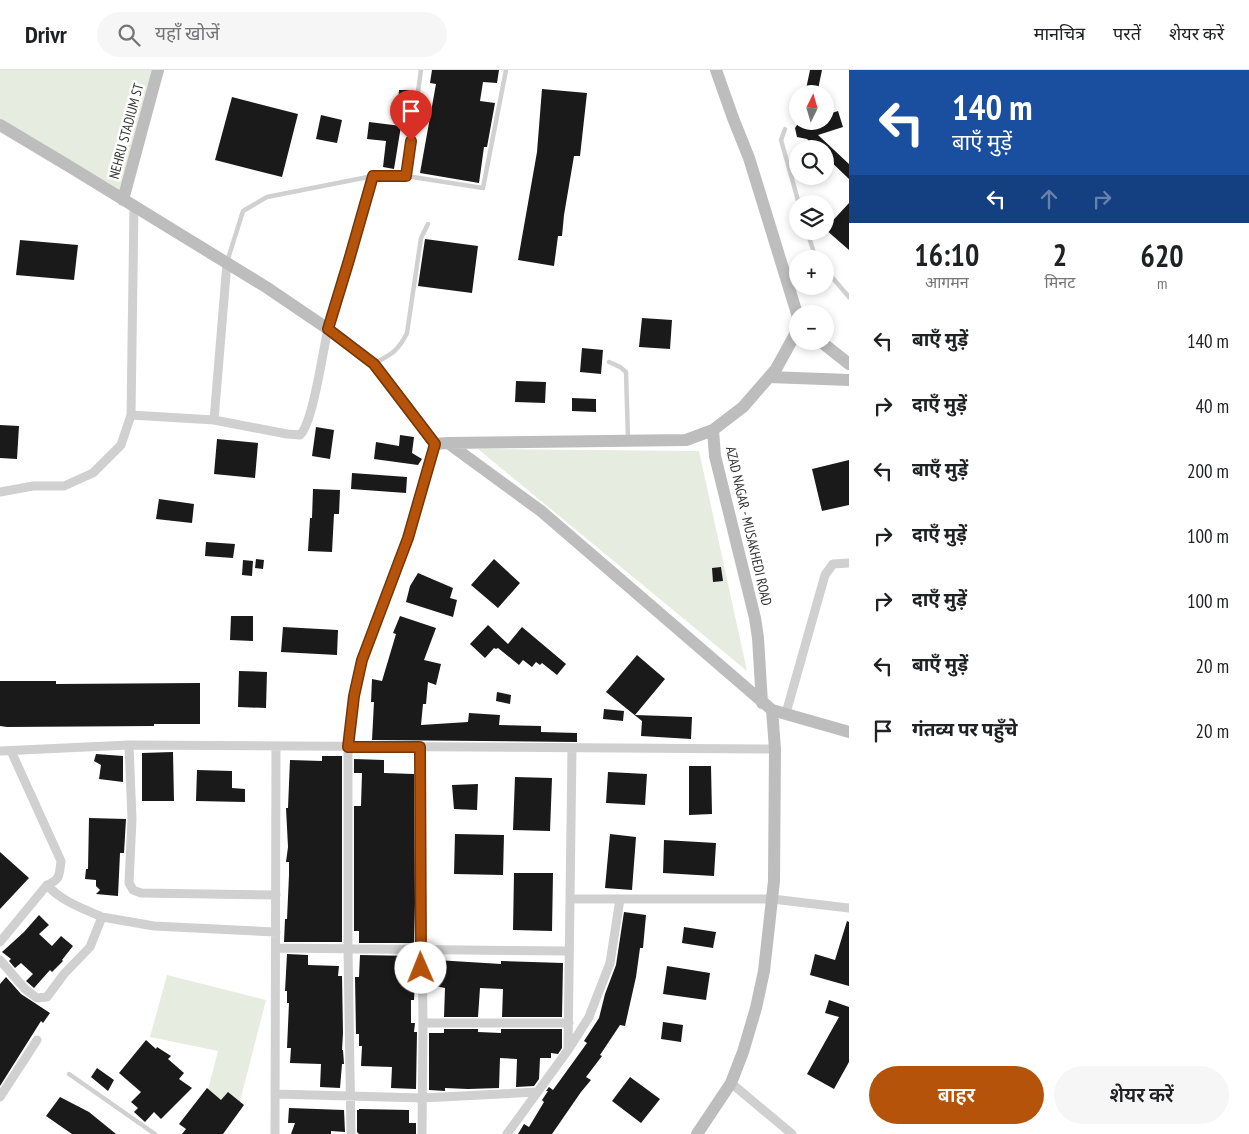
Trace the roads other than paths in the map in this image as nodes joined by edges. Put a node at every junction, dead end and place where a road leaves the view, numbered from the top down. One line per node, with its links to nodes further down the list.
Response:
1 (158, 70): 10 (street, NEHRU STADIUM ST)
2 (421, 70): 8 (lane)
3 (506, 70): 8 (lane)
4 (716, 70): 15 (street)
5 (0, 125): 10 (street)
6 (785, 129): 9 (lane)
7 (373, 176): 8 (lane); 12 (lane); 16 (lane)
8 (406, 176)
9 (796, 195)
10 (129, 203): 12 (street); 24 (street)
11 (428, 224): 20 (lane)
12 (226, 263): 16 (street); 25 (street)
13 (834, 280): 14 (lane)
14 (849, 297)
15 (794, 305)
16 (328, 329): 20 (street); 25 (street)
17 (789, 345): 22 (street, AZAD NAGAR - MUSAKHEDI ROAD)
18 (831, 350): 21 (street)
19 (609, 362): 27 (lane)
20 (374, 364): 28 (street)
21 (849, 364)
22 (769, 377): 23 (street); 26 (street, AZAD NAGAR - MUSAKHEDI ROAD)
23 (849, 380)
24 (131, 415): 25 (street); 29 (street)
25 (214, 420)
26 (713, 430): 27 (street); 31 (street, AZAD NAGAR - MUSAKHEDI ROAD)
27 (628, 441): 28 (street)
28 (442, 444): 31 (street); 36 (street)
29 (0, 492)
30 (849, 563): 32 (street)
31 (767, 706): 32 (street); 39 (street, AZAD NAGAR - MUSAKHEDI ROAD)
32 (786, 713): 33 (street)
33 (849, 732)
34 (129, 745): 35 (street); 41 (street); 43 (street)
35 (276, 746): 36 (street); 43 (street)
36 (348, 747): 37 (street); 52 (street)
37 (420, 747): 38 (street); 53 (street)
38 (572, 748): 39 (street); 44 (street)
39 (775, 749): 46 (street, AZAD NAGAR - MUSAKHEDI ROAD)
40 (0, 751): 41 (street)
41 (11, 751): 42 (street)
42 (46, 885): 48 (street); 50 (street)
43 (276, 895): 49 (street)
44 (570, 899): 45 (street); 54 (street)
45 (620, 899): 46 (street); 59 (street)
46 (772, 900): 47 (street); 61 (street, AZAD NAGAR - MUSAKHEDI ROAD)
47 (849, 908)
48 (102, 917): 49 (street); 55 (street)
49 (276, 932): 51 (street)
50 (0, 942)
51 (276, 948): 52 (street); 63 (street)
52 (348, 949): 53 (street); 65 (street)
53 (421, 950): 54 (street); 56 (street)
54 (569, 951): 57 (street)
55 (0, 960)
56 (423, 1023): 57 (street); 66 (street)
57 (569, 1024): 59 (street)
58 (37, 1040): 64 (street)
59 (568, 1050): 62 (street)
60 (69, 1074): 67 (lane)
61 (731, 1083): 72 (street, AZAD NAGAR - MUSAKHEDI ROAD); 73 (street)
62 (537, 1092): 66 (street); 71 (street)
63 (275, 1094): 65 (street); 68 (street)
64 (0, 1097)
65 (352, 1098): 66 (street); 69 (street)
66 (422, 1098): 70 (street)
67 (154, 1134)
68 (275, 1134)
69 (352, 1134)
70 (422, 1134)
71 (507, 1134)
72 (697, 1134)
73 (792, 1134)

